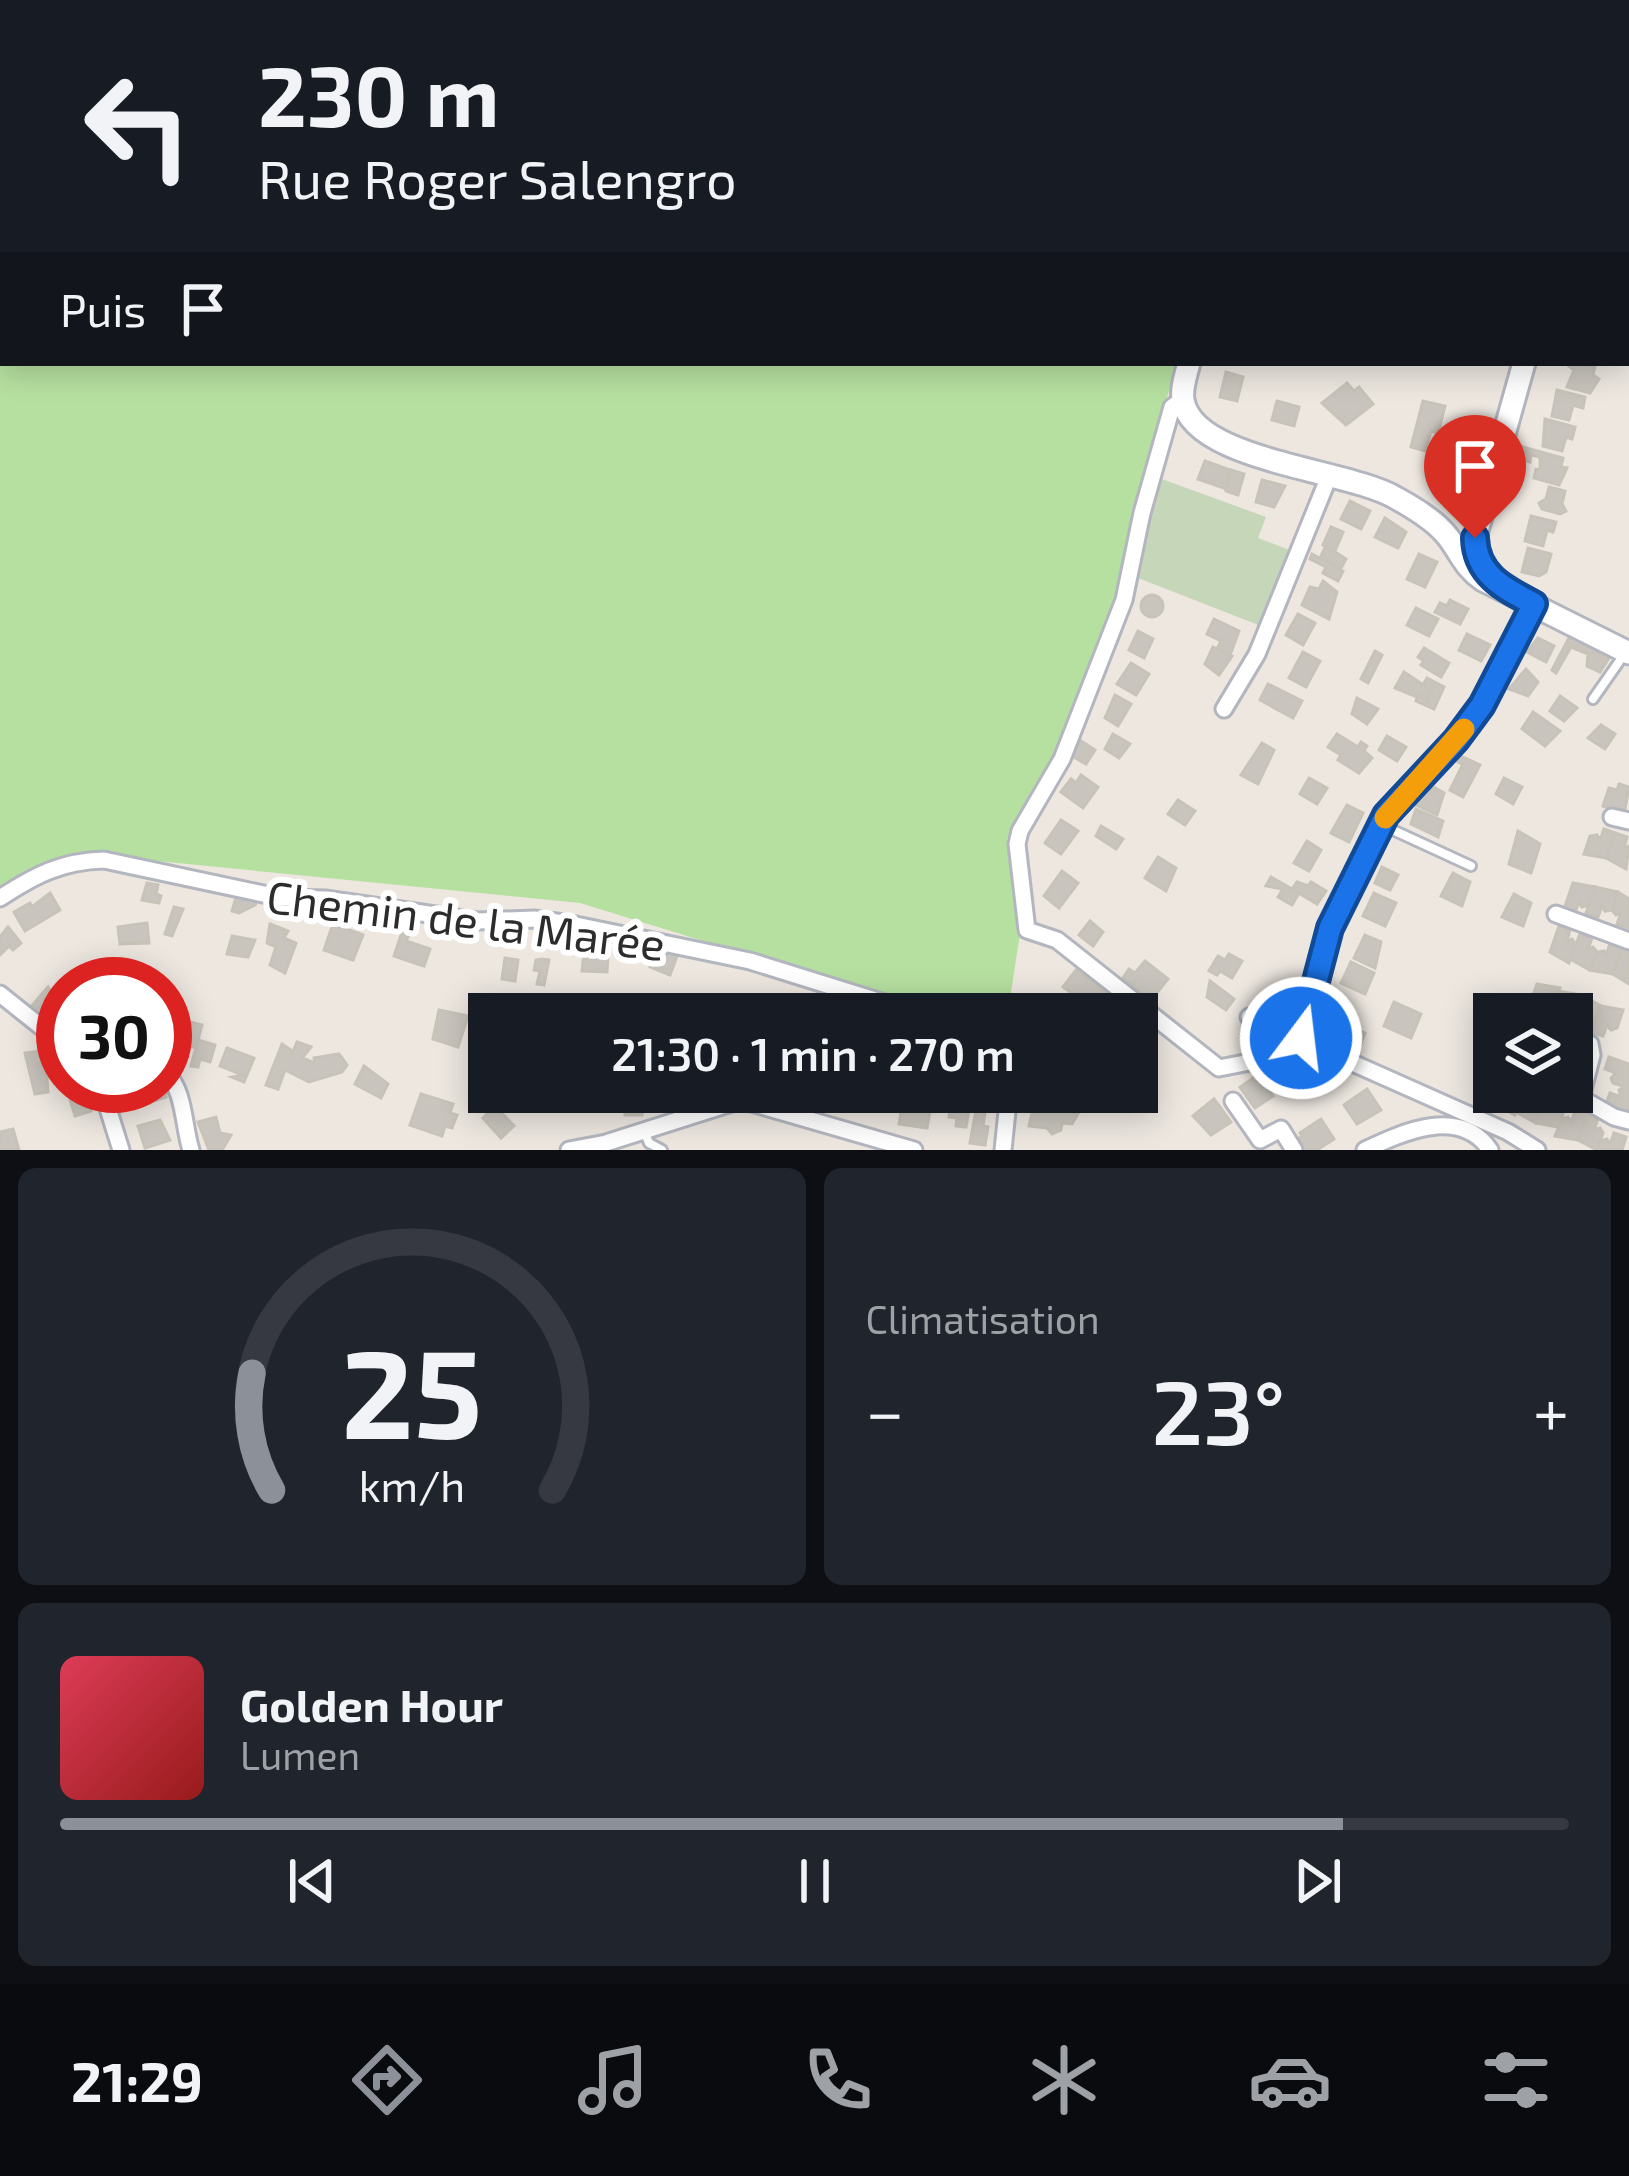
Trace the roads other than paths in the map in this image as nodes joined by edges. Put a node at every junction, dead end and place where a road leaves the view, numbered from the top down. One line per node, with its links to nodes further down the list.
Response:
1 (1189, 366): 3 (main road)
2 (1523, 366): 5 (main road)
3 (1183, 400): 4 (main road); 19 (street)
4 (1330, 474): 5 (main road); 9 (street)
5 (1463, 543): 6 (main road)
6 (1534, 604): 7 (main road); 10 (street)
7 (1628, 650): 8 (lane)
8 (1593, 699)
9 (1224, 709)
10 (1382, 825): 11 (lane); 19 (street)
11 (1471, 866)
12 (0, 898): 15 (street, Chemin de la Marée)
13 (1556, 914): 14 (street)
14 (1629, 941)
15 (853, 993)
16 (3, 1001): 18 (street)
17 (1250, 1017): 19 (street)
18 (36, 1021)
19 (1301, 1038): 37 (street)
20 (1233, 1101): 34 (street)
21 (1593, 1104): 25 (street)
22 (109, 1113): 28 (street)
23 (184, 1113): 29 (street)
24 (1007, 1113): 33 (street)
25 (1629, 1121)
26 (644, 1131): 30 (street); 31 (lane); 32 (street)
27 (1402, 1142): 35 (street); 36 (street)
28 (121, 1150)
29 (191, 1150)
30 (569, 1150)
31 (662, 1150)
32 (914, 1150)
33 (1003, 1150)
34 (1294, 1150)
35 (1365, 1150)
36 (1490, 1150)
37 (1537, 1150)

